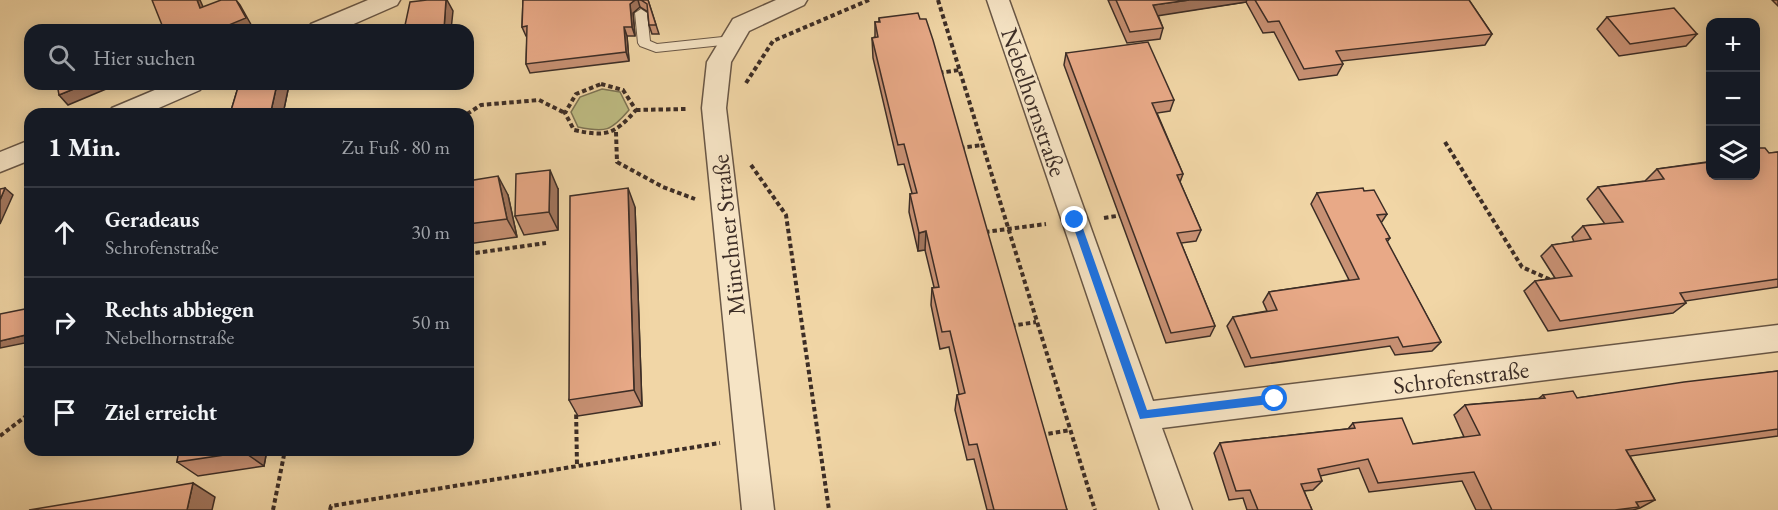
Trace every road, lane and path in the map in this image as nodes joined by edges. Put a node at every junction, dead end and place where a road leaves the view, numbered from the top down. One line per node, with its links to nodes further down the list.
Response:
1 (389, 0): 7 (street)
2 (796, 0): 8 (street, Münchner Straße)
3 (869, 0): 12 (path)
4 (938, 0): 9 (path)
5 (998, 0): 27 (street, Nebelhornstraße)
6 (641, 13): 8 (lane)
7 (333, 24)
8 (732, 40): 14 (street, Münchner Straße)
9 (959, 70): 10 (path); 20 (path)
10 (938, 73)
11 (178, 90): 13 (street)
12 (740, 91)
13 (135, 108)
14 (714, 108): 16 (path); 25 (street, Münchner Straße)
15 (474, 110): 17 (path)
16 (636, 110): 17 (path); 18 (path)
17 (565, 112): 18 (path)
18 (616, 132): 25 (path)
19 (1445, 142): 32 (path)
20 (982, 145): 21 (path); 28 (path)
21 (960, 148)
22 (24, 152): 24 (street)
23 (745, 157): 48 (path)
24 (0, 162)
25 (724, 209): 42 (street, Münchner Straße)
26 (1134, 213): 27 (path)
27 (1076, 221): 28 (path); 37 (street, Nebelhornstraße)
28 (1008, 229): 29 (path); 33 (path)
29 (984, 232)
30 (546, 243): 31 (path)
31 (474, 253)
32 (1559, 282)
33 (1036, 322): 34 (path); 39 (path)
34 (1011, 326)
35 (1778, 338): 37 (street, Schrofenstraße)
36 (576, 396): 44 (path)
37 (1144, 416): 50 (street, Nebelhornstraße)
38 (24, 418): 41 (path)
39 (1070, 430): 40 (path); 49 (path)
40 (1040, 435)
41 (0, 436)
42 (751, 438): 44 (path); 47 (street, Münchner Straße)
43 (284, 456): 45 (path)
44 (577, 466): 46 (path)
45 (273, 510)
46 (330, 510)
47 (758, 510)
48 (829, 510)
49 (1095, 510)
50 (1176, 510)

